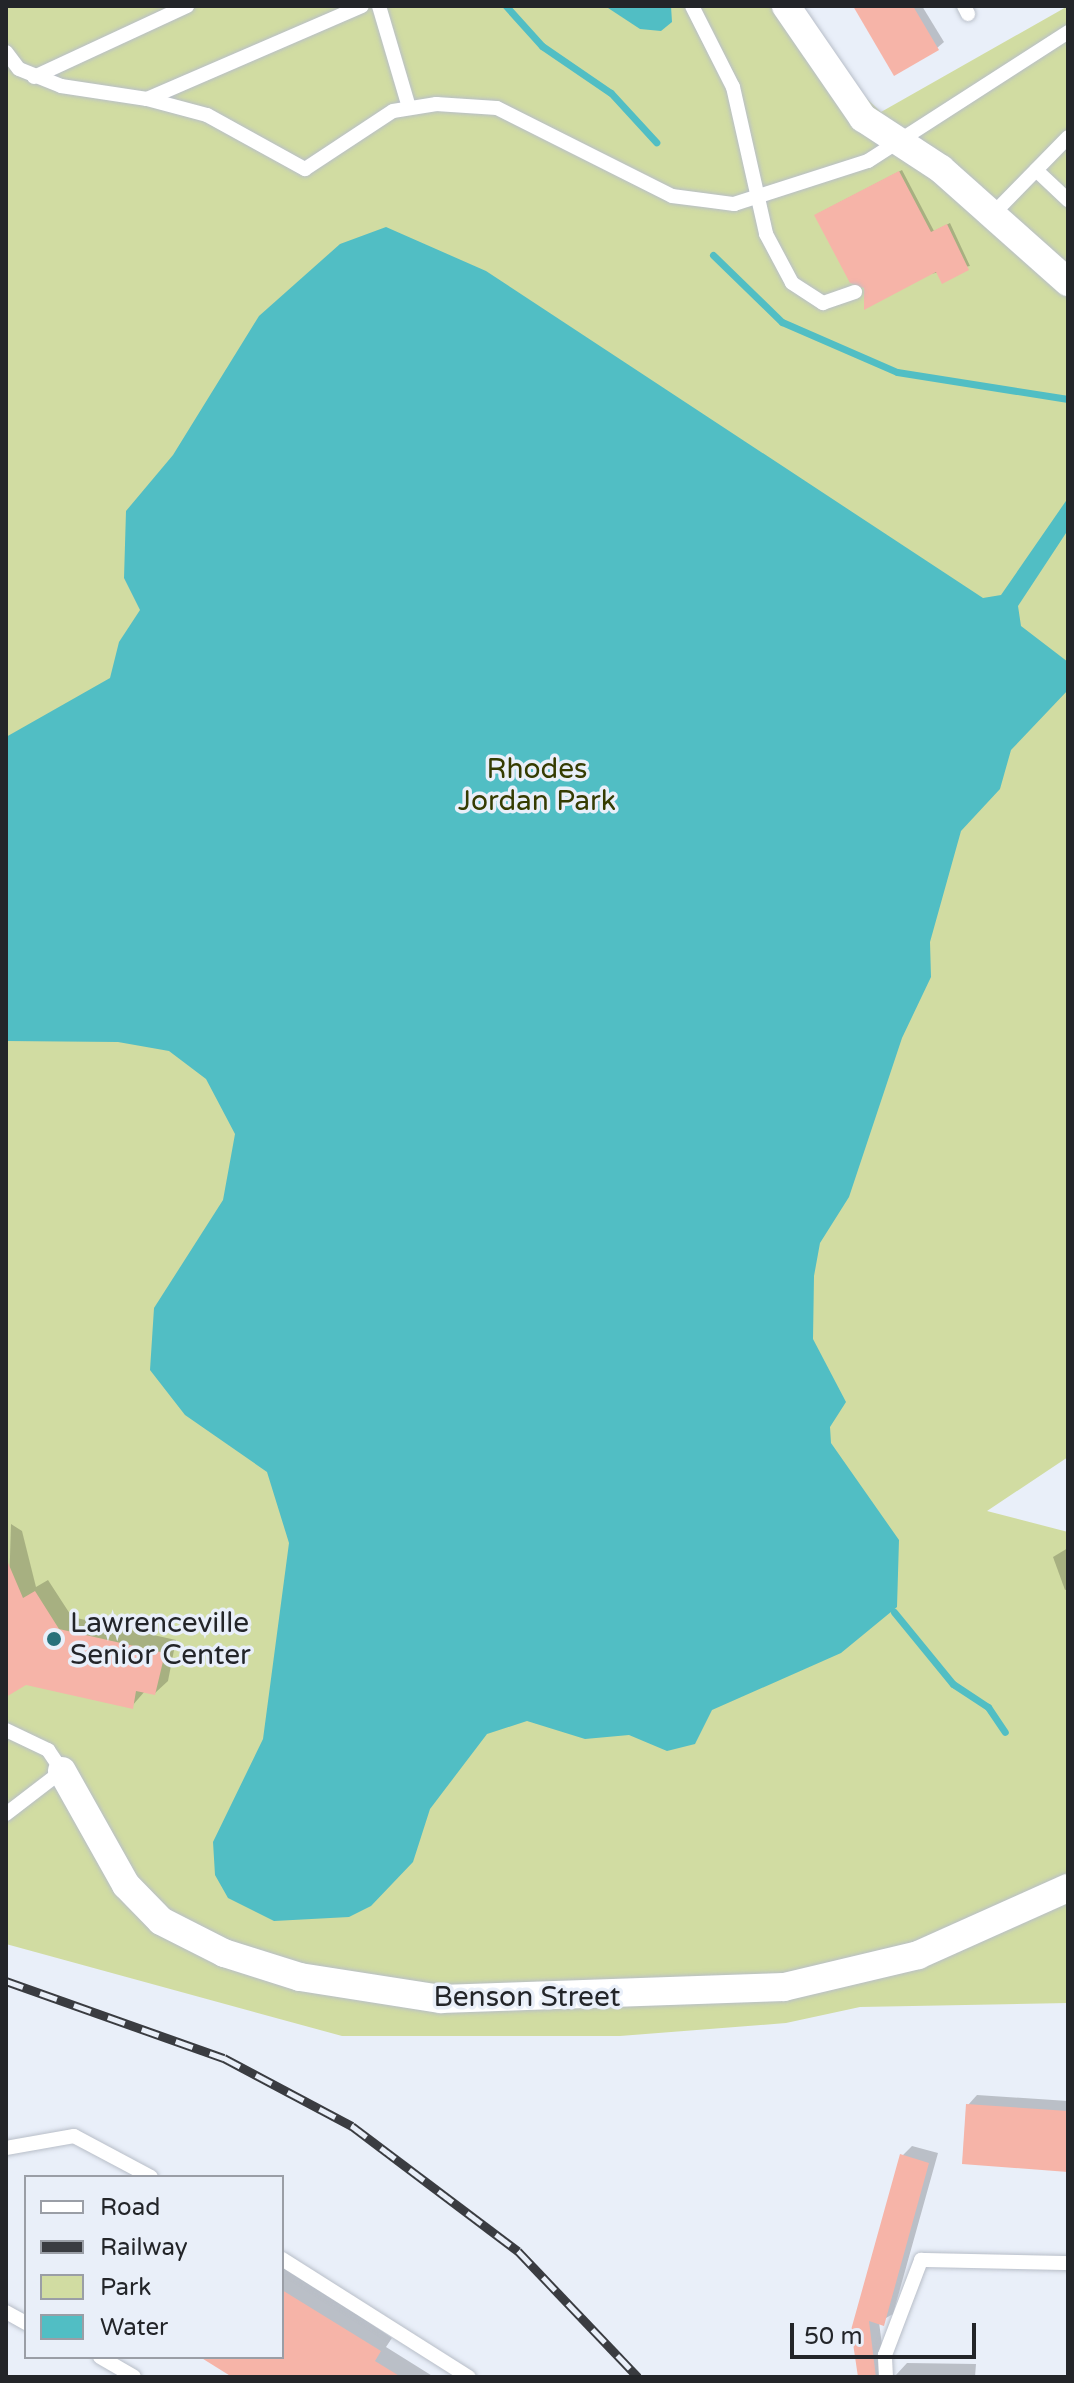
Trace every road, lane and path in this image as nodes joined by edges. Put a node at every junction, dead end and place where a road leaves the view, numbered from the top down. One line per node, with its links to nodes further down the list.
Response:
1 (187, 6): 8 (lane)
2 (362, 6): 9 (lane)
3 (379, 6): 10 (lane)
4 (692, 6): 15 (lane)
5 (786, 6): 12 (street)
6 (1068, 32): 12 (lane)
7 (6, 52): 8 (lane)
8 (34, 77): 9 (lane)
9 (147, 99): 10 (lane)
10 (409, 107): 15 (lane)
11 (1068, 137): 13 (lane)
12 (898, 143): 15 (lane); 16 (street)
13 (1036, 170): 14 (lane); 16 (lane)
14 (1068, 200)
15 (758, 202): 18 (lane)
16 (991, 216): 17 (street)
17 (1068, 282)
18 (855, 292)
19 (6, 1730): 20 (lane)
20 (62, 1771): 21 (lane); 22 (street, Benson Street)
21 (6, 1814)
22 (1068, 1888)
23 (6, 2148): 24 (lane)
24 (147, 2175)
25 (284, 2260): 31 (lane)
26 (1068, 2263): 32 (lane)
27 (6, 2312): 28 (lane)
28 (24, 2322)
29 (103, 2359): 30 (lane)
30 (134, 2377)
31 (469, 2377)
32 (886, 2377)

